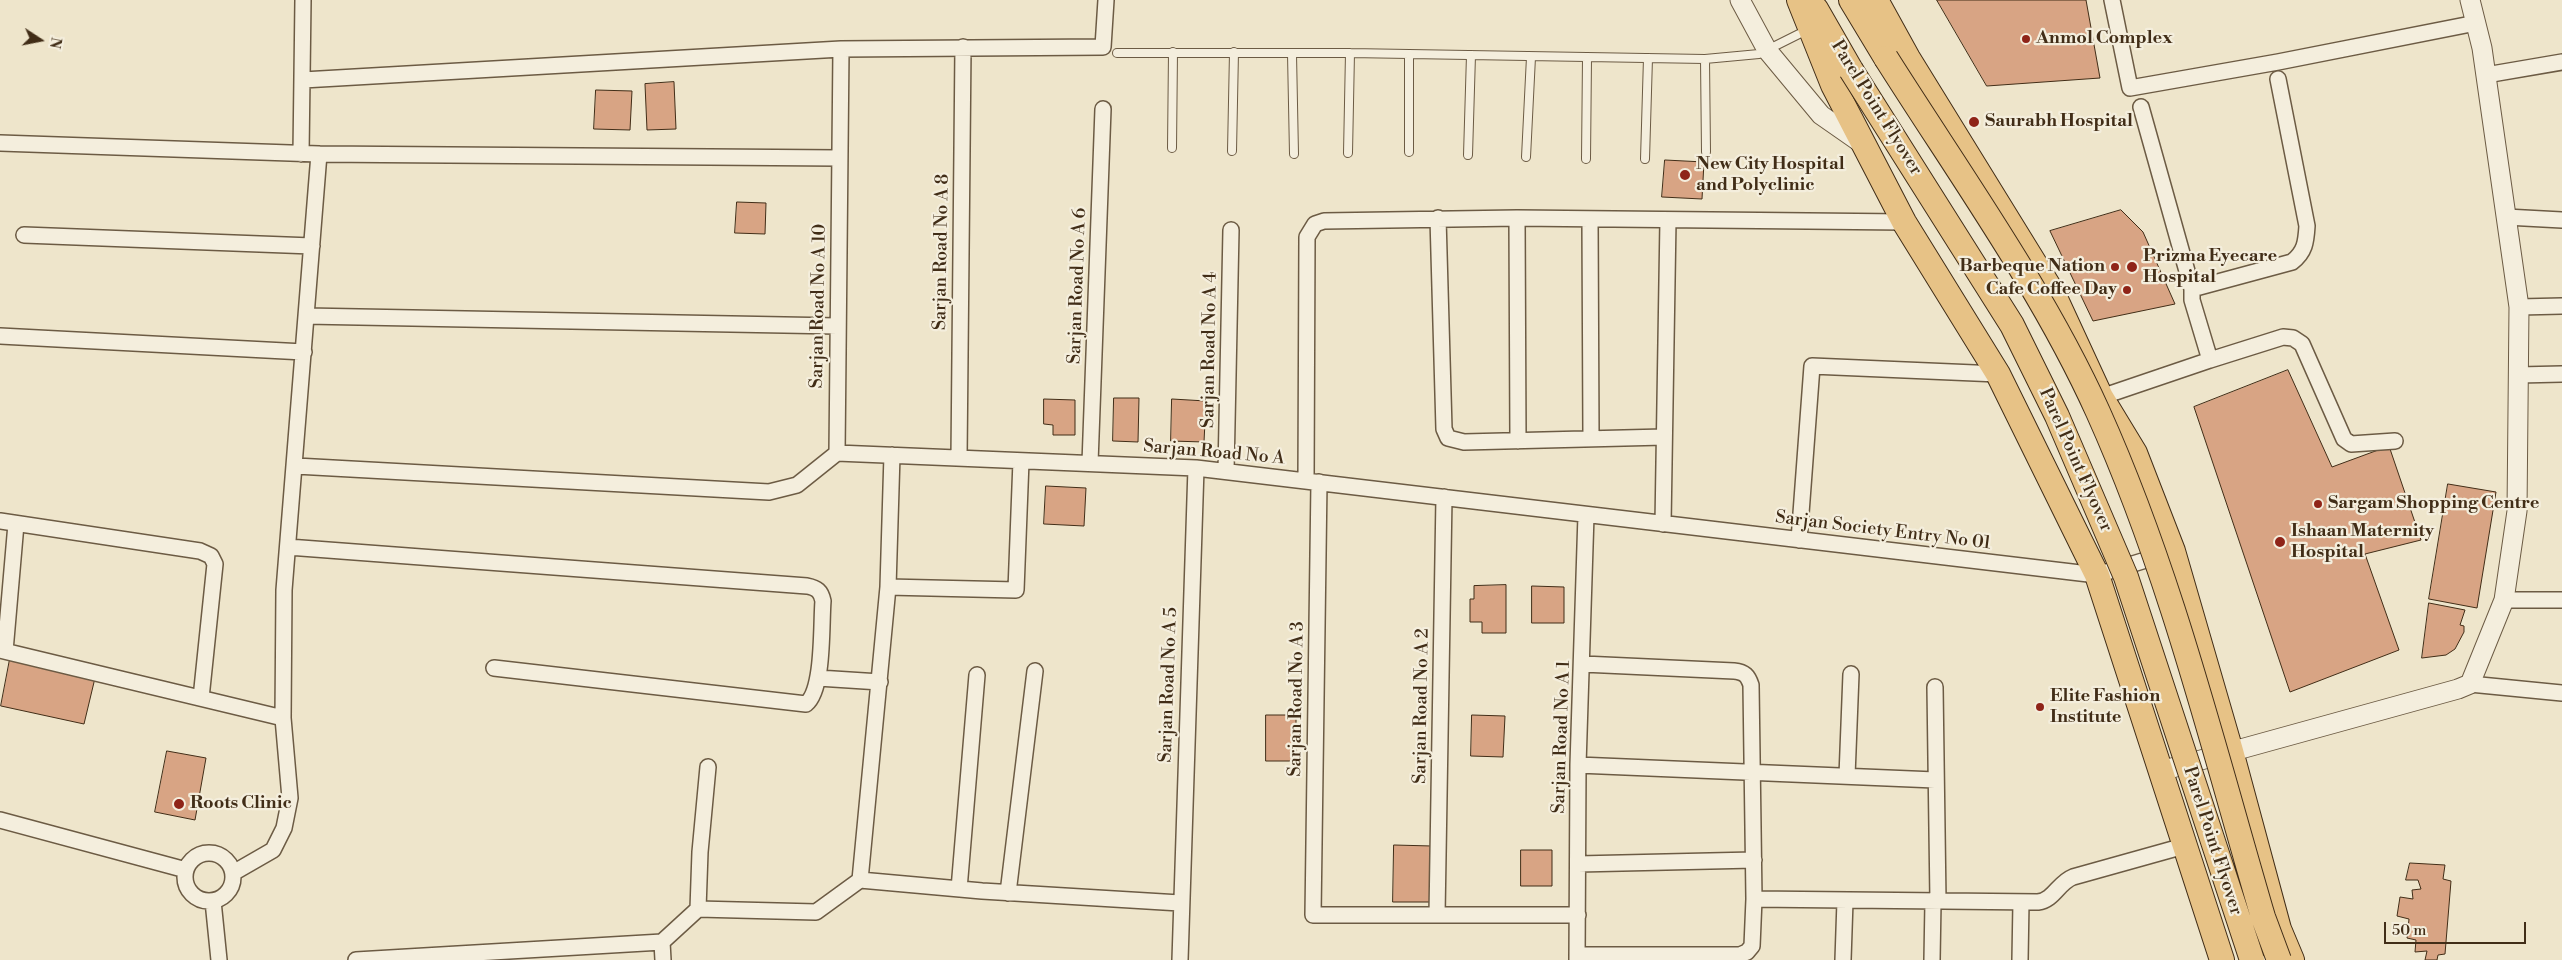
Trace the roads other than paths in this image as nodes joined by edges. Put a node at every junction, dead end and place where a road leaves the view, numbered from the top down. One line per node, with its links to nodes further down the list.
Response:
1 (303, 0): 29 (street)
2 (1106, 0): 12 (street)
3 (1740, 0): 14 (street)
4 (1799, 0): 11 (main road)
5 (1811, 0): 142 (main road, Parel Point Flyover, bridge)
6 (1851, 0): 143 (main road, Parel Point Flyover, bridge)
7 (1876, 0): 68 (main road)
8 (2112, 0): 10 (street)
9 (2470, 0): 10 (street)
10 (2476, 23): 27 (street)
11 (1811, 28): 14 (lane); 33 (main road)
12 (963, 47): 13 (street); 75 (street, Sarjan Road No A 8)
13 (841, 50): 29 (street); 44 (street, Sarjan Road No A 10)
14 (1767, 50): 25 (lane); 33 (street)
15 (1117, 52): 16 (lane)
16 (1173, 52): 17 (lane); 34 (lane)
17 (1234, 52): 19 (lane); 35 (lane)
18 (1350, 53): 19 (lane); 20 (lane); 38 (lane)
19 (1292, 54): 41 (lane)
20 (1410, 54): 21 (lane); 36 (lane)
21 (1471, 56): 22 (lane); 42 (lane)
22 (1531, 56): 23 (lane); 43 (lane)
23 (1587, 58): 24 (lane); 45 (lane)
24 (1648, 58): 25 (lane); 46 (lane)
25 (1705, 59): 37 (lane)
26 (2562, 62): 27 (street)
27 (2486, 75): 47 (street)
28 (2278, 79): 57 (street)
29 (303, 80): 39 (street)
30 (2141, 107): 57 (street)
31 (1103, 109): 77 (street, Sarjan Road No A 6)
32 (0, 143): 39 (street)
33 (1865, 146): 53 (main road)
34 (1172, 148)
35 (1232, 151)
36 (1409, 152)
37 (1706, 152)
38 (1348, 153)
39 (301, 154): 40 (street)
40 (319, 154): 44 (street); 56 (street)
41 (1294, 154)
42 (1468, 155)
43 (1526, 157)
44 (839, 158): 61 (street, Sarjan Road No A 10)
45 (1586, 159)
46 (1645, 159)
47 (2506, 216): 52 (street); 59 (street)
48 (1438, 218): 49 (street); 71 (street); 81 (street, Sarjan Road No A 3)
49 (1517, 218): 50 (street); 71 (street)
50 (1590, 220): 51 (street); 70 (street)
51 (1668, 220): 53 (street); 69 (street)
52 (2562, 220)
53 (1904, 222): 65 (main road)
54 (1231, 230): 80 (street, Sarjan Road No A 4)
55 (24, 235): 56 (street)
56 (312, 246): 60 (street)
57 (2192, 289): 64 (street)
58 (2562, 306): 59 (street)
59 (2519, 307): 67 (street)
60 (306, 316): 61 (street); 63 (street)
61 (837, 326): 73 (street, Sarjan Road No A 10)
62 (0, 336): 63 (street)
63 (304, 352): 78 (street)
64 (2210, 360): 68 (street); 72 (street)
65 (1998, 374): 87 (street); 90 (main road)
66 (2562, 374): 67 (street)
67 (2518, 375): 92 (street)
68 (2101, 397): 89 (main road)
69 (1664, 437): 70 (street); 86 (street)
70 (1591, 438): 71 (street)
71 (1518, 441)
72 (2395, 442)
73 (837, 453): 74 (street, Sarjan Road No A); 78 (street)
74 (892, 455): 75 (street, Sarjan Road No A); 91 (street)
75 (959, 458): 76 (street, Sarjan Road No A)
76 (1021, 460): 77 (street, Sarjan Road No A); 91 (street)
77 (1090, 463): 79 (street, Sarjan Road No A)
78 (296, 466): 88 (street)
79 (1196, 468): 80 (street, Sarjan Road No A); 128 (street, Sarjan Road No A 5)
80 (1226, 471): 81 (street, Sarjan Road No A)
81 (1313, 482): 82 (street, Sarjan Road No A); 130 (street, Sarjan Road No A 3)
82 (1444, 497): 83 (street, Sarjan Road No A); 130 (street, Sarjan Road No A 2)
83 (1586, 515): 86 (street, Sarjan Society Entry No 01); 95 (street, Sarjan Road No A 1)
84 (0, 521): 85 (street)
85 (16, 524): 94 (street); 105 (street)
86 (1663, 524): 87 (street, Sarjan Society Entry No 01)
87 (1799, 540): 90 (street, Sarjan Society Entry No 01)
88 (288, 547): 100 (street); 106 (street)
89 (2173, 551): 90 (street, Sarjan Society Entry No 01); 107 (main road)
90 (2097, 575): 110 (main road)
91 (888, 587): 101 (street)
92 (2504, 600): 93 (street); 102 (street)
93 (2562, 600)
94 (2, 650): 105 (street)
95 (1583, 664): 108 (street, Sarjan Road No A 1); 111 (street)
96 (494, 668): 100 (street)
97 (1035, 671): 122 (street)
98 (1851, 674): 112 (street)
99 (977, 675): 121 (street)
100 (818, 678): 101 (street)
101 (880, 682): 120 (street)
102 (2470, 684): 104 (street); 107 (street)
103 (1935, 687): 113 (street)
104 (2562, 693)
105 (201, 698): 106 (street)
106 (283, 718): 119 (street)
107 (2231, 751): 110 (street); 144 (main road)
108 (1578, 765): 111 (street); 117 (street, Sarjan Road No A 1)
109 (708, 767): 129 (street)
110 (2160, 771): 115 (main road)
111 (1753, 772): 112 (street); 116 (street)
112 (1847, 776): 113 (street)
113 (1935, 780): 126 (street)
114 (0, 820): 118 (street)
115 (2184, 846): 127 (street); 141 (main road)
116 (1754, 860): 117 (street); 123 (street)
117 (1578, 864): 131 (street, Sarjan Road No A 1)
118 (186, 870): 119 (street); 124 (street)
119 (234, 873): 124 (street)
120 (860, 880): 121 (street); 129 (street)
121 (959, 890): 122 (street)
122 (1008, 893): 128 (street)
123 (1754, 899): 125 (street); 133 (street)
124 (213, 901): 134 (street)
125 (1845, 901): 126 (street); 138 (street)
126 (1935, 901): 127 (street); 139 (street)
127 (2021, 902): 140 (street)
128 (1180, 903): 137 (street, Sarjan Road No A 5)
129 (698, 909): 132 (street)
130 (1437, 915): 131 (street)
131 (1578, 915): 133 (street, Sarjan Road No A 1)
132 (662, 942): 135 (street); 136 (street)
133 (1577, 957)
134 (219, 960)
135 (356, 960)
136 (663, 960)
137 (1180, 960)
138 (1843, 960)
139 (1932, 960)
140 (2020, 960)
141 (2222, 960)
142 (2252, 960)
143 (2279, 960)
144 (2292, 960)

